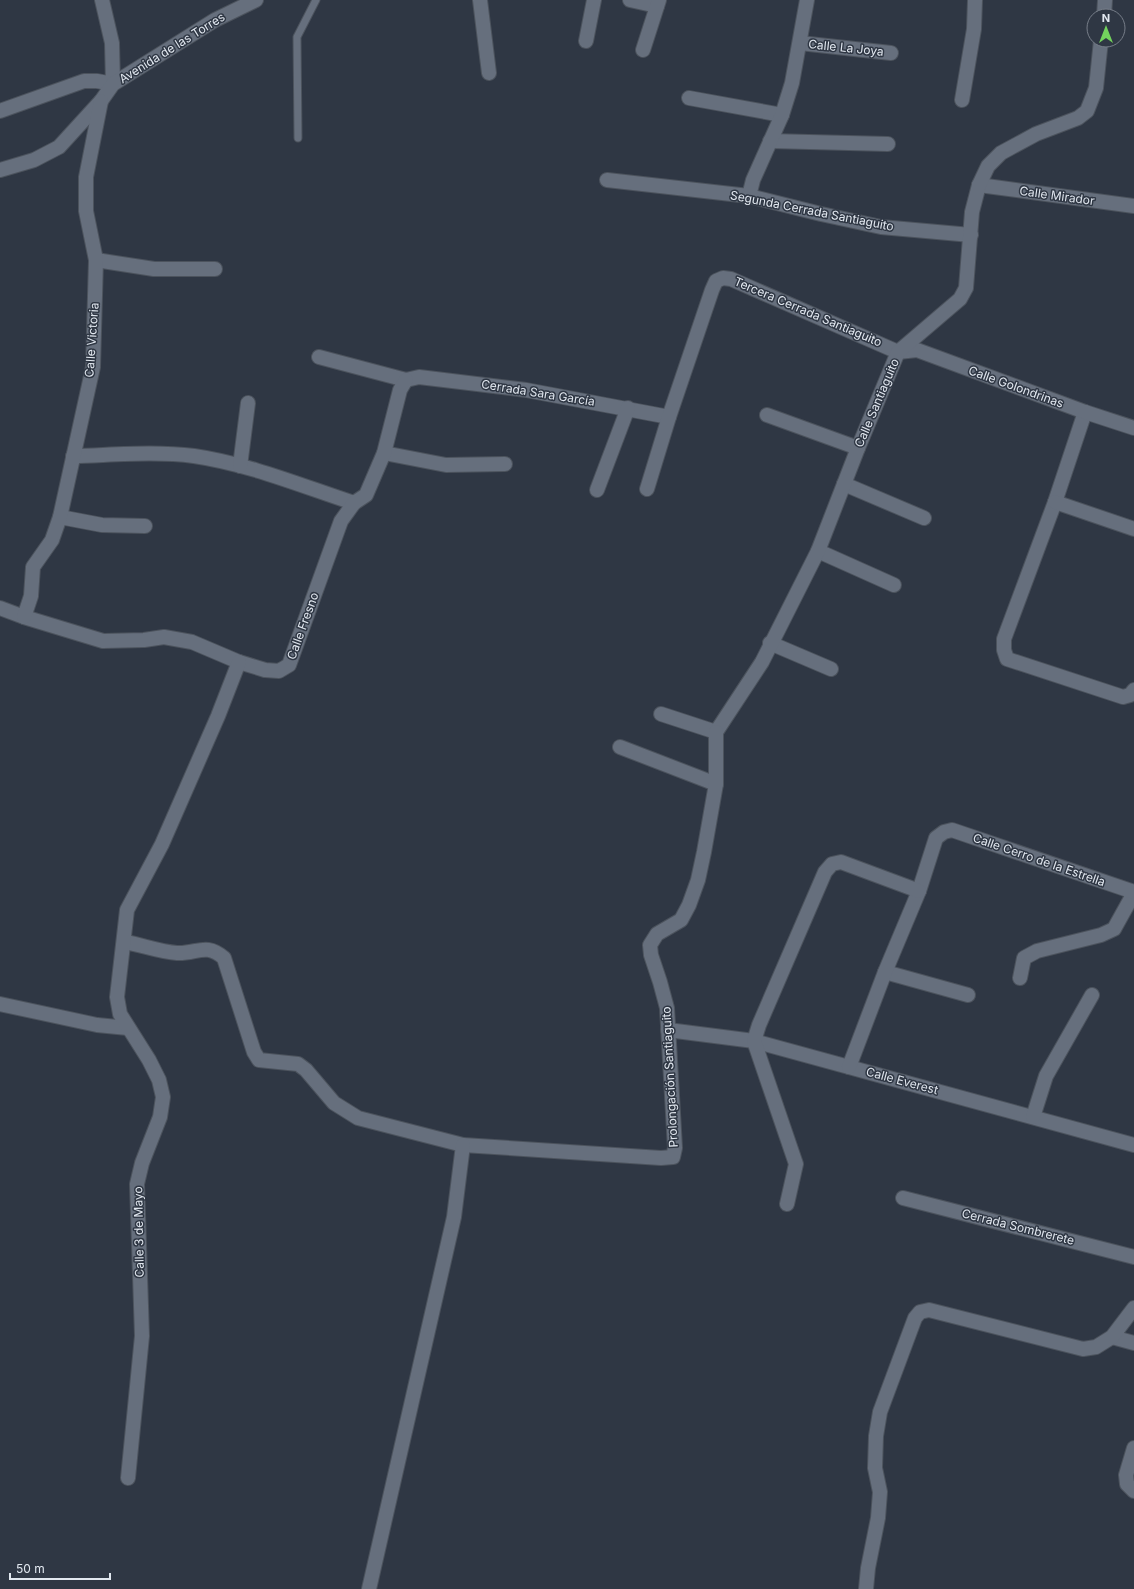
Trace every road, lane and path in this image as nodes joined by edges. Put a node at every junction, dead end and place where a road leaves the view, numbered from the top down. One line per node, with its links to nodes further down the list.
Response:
1 (102, 0): 16 (street)
2 (256, 0): 16 (street, Avenida de las Torres)
3 (316, 0): 22 (lane)
4 (480, 0): 15 (street)
5 (594, 0): 10 (street)
6 (630, 0): 9 (street)
7 (807, 0): 11 (street)
8 (975, 0): 18 (street)
9 (658, 3): 13 (street)
10 (586, 41)
11 (800, 43): 14 (street, Calle La Joya); 21 (street)
12 (1100, 48): 27 (street, Calle Santiaguito)
13 (643, 50)
14 (891, 53)
15 (489, 73)
16 (113, 84): 19 (street, Avenida de las Torres); 20 (street)
17 (689, 98): 21 (street)
18 (962, 100)
19 (101, 101): 25 (street, Avenida de las Torres); 31 (street, Calle Victoria)
20 (0, 111)
21 (782, 115): 23 (street)
22 (298, 138)
23 (770, 141): 24 (street); 28 (street)
24 (888, 144)
25 (0, 170)
26 (607, 180): 28 (street, Segunda Cerrada Santiaguito)
27 (979, 185): 29 (street, Calle Mirador); 30 (street, Calle Santiaguito)
28 (749, 196): 30 (street, Segunda Cerrada Santiaguito)
29 (1134, 206)
30 (971, 236): 33 (street, Calle Santiaguito)
31 (96, 260): 32 (street); 44 (street, Calle Victoria)
32 (215, 269)
33 (898, 352): 38 (street, Calle Golondrinas); 40 (street, Tercera Cerrada Santiaguito); 42 (street, Calle Santiaguito)
34 (319, 357): 35 (street)
35 (406, 380): 37 (street, Cerrada Sara García); 43 (street, Calle Fresno)
36 (248, 403): 46 (street)
37 (628, 408): 40 (street, Cerrada Sara García); 49 (street)
38 (1086, 412): 41 (street, Calle Golondrinas); 50 (street)
39 (767, 415): 42 (street)
40 (669, 417): 48 (street)
41 (1134, 428)
42 (858, 448): 47 (street, Calle Santiaguito)
43 (384, 452): 45 (street); 51 (street, Calle Fresno)
44 (73, 456): 46 (street); 52 (street, Calle Victoria)
45 (505, 464)
46 (240, 466): 51 (street)
47 (844, 484): 53 (street); 56 (street, Calle Santiaguito)
48 (647, 488)
49 (597, 490)
50 (1055, 502): 55 (street); 63 (street)
51 (354, 503): 61 (street, Calle Fresno)
52 (60, 518): 54 (street); 59 (street, Calle Victoria)
53 (924, 518)
54 (145, 526)
55 (1134, 529)
56 (818, 551): 57 (street); 60 (street, Calle Santiaguito)
57 (894, 585)
58 (0, 608): 59 (street, Calle Fresno)
59 (24, 617): 61 (street, Calle Fresno)
60 (770, 643): 62 (street); 65 (street, Calle Santiaguito)
61 (239, 662): 70 (street, Calle 3 de Mayo)
62 (832, 669)
63 (1134, 690)
64 (661, 714): 65 (street)
65 (716, 732): 67 (street, Prolongación Santiaguito)
66 (620, 747): 67 (street)
67 (716, 784): 77 (street, Prolongación Santiaguito)
68 (919, 892): 69 (street, Calle Cerro de la Estrella); 71 (street); 78 (street)
69 (1134, 892): 72 (street)
70 (125, 942): 76 (street, Calle 3 de Mayo); 81 (street)
71 (885, 972): 73 (street); 79 (street)
72 (1020, 978)
73 (968, 995)
74 (1092, 995): 80 (street)
75 (0, 1004): 76 (street)
76 (128, 1028): 90 (street, Calle 3 de Mayo)
77 (668, 1030): 78 (street, Calle Everest); 81 (street, Prolongación Santiaguito)
78 (754, 1041): 79 (street, Calle Everest); 84 (street)
79 (849, 1067): 80 (street, Calle Everest)
80 (1033, 1117): 82 (street, Calle Everest)
81 (463, 1145): 92 (street)
82 (1134, 1145)
83 (903, 1198): 85 (street, Cerrada Sombrerete)
84 (787, 1204)
85 (1134, 1257)
86 (1134, 1308): 87 (street)
87 (1112, 1337): 88 (street); 93 (street)
88 (1134, 1343)
89 (1134, 1448): 91 (street)
90 (128, 1478)
91 (1131, 1488)
92 (369, 1589)
93 (866, 1589)

